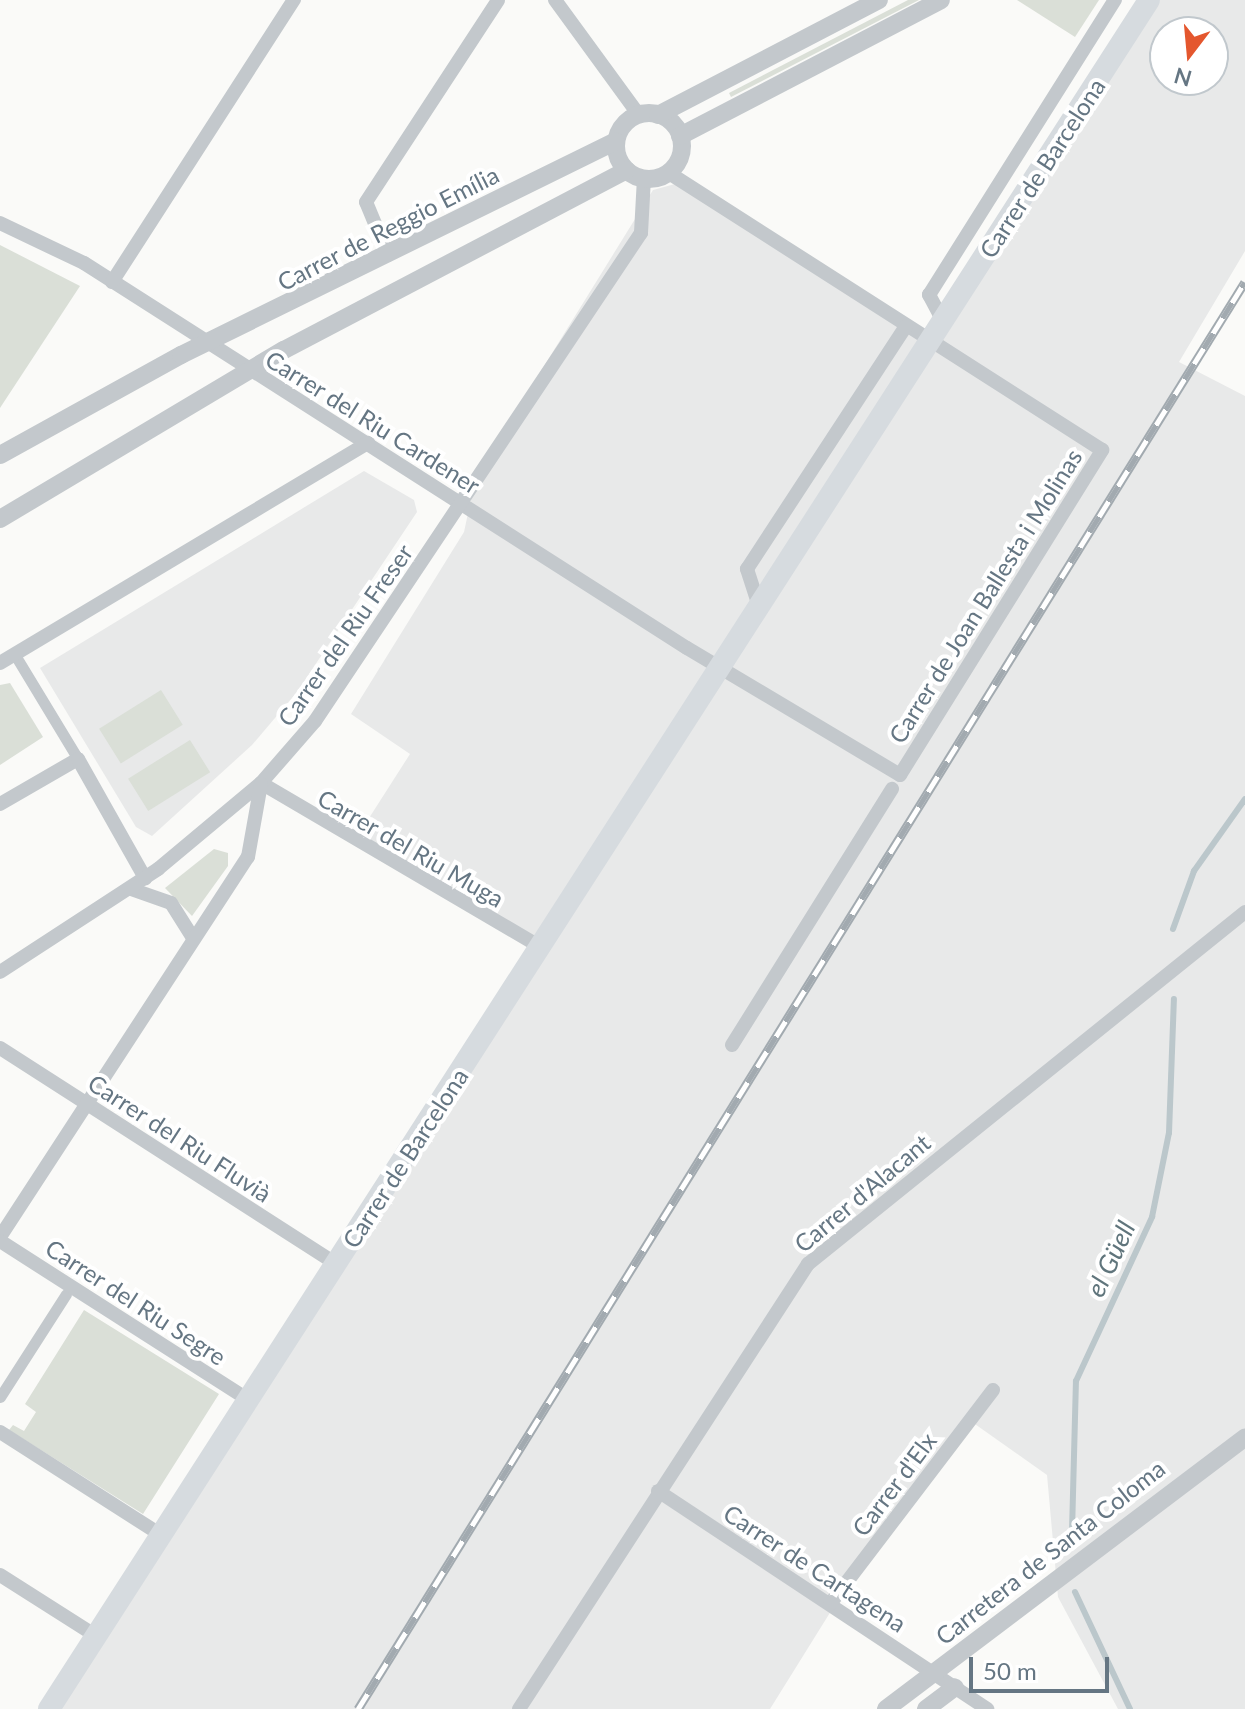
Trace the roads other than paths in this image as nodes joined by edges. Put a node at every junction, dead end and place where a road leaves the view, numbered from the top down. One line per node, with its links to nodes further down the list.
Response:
1 (294, 0): 17 (street)
2 (498, 0): 16 (street)
3 (555, 0): 9 (street)
4 (879, 0): 10 (street)
5 (941, 0): 11 (street)
6 (1115, 0): 8 (street, Carrer de Barcelona)
7 (1149, 6): 8 (street, Carrer de Barcelona); 18 (main road, Carrer de Barcelona)
8 (1101, 28): 18 (street, Carrer de Barcelona)
9 (639, 115): 10 (street); 12 (street)
10 (658, 115): 11 (street)
11 (680, 136): 13 (street)
12 (615, 141): 14 (street); 16 (street, Carrer de Reggio Emília)
13 (669, 173): 14 (street); 19 (street)
14 (635, 174): 22 (street); 25 (street, Carrer del Riu Freser)
15 (0, 223): 17 (street, Carrer del Riu Cardener)
16 (388, 255): 21 (street, Carrer de Reggio Emília)
17 (112, 282): 21 (street, Carrer del Riu Cardener)
18 (943, 321): 20 (main road, Carrer de Barcelona)
19 (906, 326): 20 (street); 27 (street)
20 (930, 341): 27 (main road, Carrer de Barcelona); 32 (street, Carrer de Joan Ballesta i Molinas)
21 (206, 343): 22 (street, Carrer del Riu Cardener); 24 (street, Carrer de Reggio Emília)
22 (249, 371): 23 (street, Carrer del Riu Cardener); 26 (street)
23 (368, 443): 25 (street, Carrer del Riu Cardener); 28 (street)
24 (0, 455)
25 (462, 504): 30 (street, Carrer del Riu Cardener); 33 (street, Carrer del Riu Freser)
26 (0, 519)
27 (759, 606): 30 (main road, Carrer de Barcelona)
28 (15, 655): 29 (street); 31 (street)
29 (0, 663)
30 (718, 668): 32 (street, Carrer del Riu Cardener); 40 (main road, Carrer de Barcelona)
31 (78, 759): 35 (street); 36 (street)
32 (900, 775)
33 (261, 783): 36 (street, Carrer del Riu Freser); 39 (street); 40 (street, Carrer del Riu Muga)
34 (892, 789): 42 (street)
35 (0, 804)
36 (145, 878): 37 (street, Carrer del Riu Freser)
37 (131, 889): 39 (street); 41 (street, Carrer del Riu Freser)
38 (1245, 912): 53 (street, Carrer d'Alacant)
39 (193, 938): 44 (street)
40 (541, 947): 46 (main road, Carrer de Barcelona)
41 (0, 972)
42 (732, 1045)
43 (0, 1048): 44 (street, Carrer del Riu Fluvià)
44 (86, 1104): 45 (street); 46 (street, Carrer del Riu Fluvià)
45 (0, 1239): 50 (street, Carrer del Riu Segre)
46 (337, 1264): 50 (main road, Carrer de Barcelona)
47 (66, 1294): 49 (street)
48 (993, 1390): 56 (street, Carrer d'Elx)
49 (0, 1397)
50 (249, 1400): 54 (main road, Carrer de Barcelona)
51 (0, 1432): 54 (street)
52 (1245, 1437): 58 (street, Carretera de Santa Coloma)
53 (658, 1491): 56 (street, Carrer de Cartagena); 61 (street, Carrer d'Alacant)
54 (161, 1535): 57 (main road, Carrer de Barcelona)
55 (0, 1575): 57 (street)
56 (830, 1604): 58 (street, Carrer de Cartagena)
57 (96, 1636): 60 (main road, Carrer de Barcelona)
58 (933, 1673): 59 (street, Carrer de Cartagena); 62 (street, Carretera de Santa Coloma)
59 (955, 1687): 63 (street); 64 (street, Carrer de Cartagena)
60 (49, 1709)
61 (519, 1709)
62 (886, 1709)
63 (926, 1709)
64 (987, 1709)

